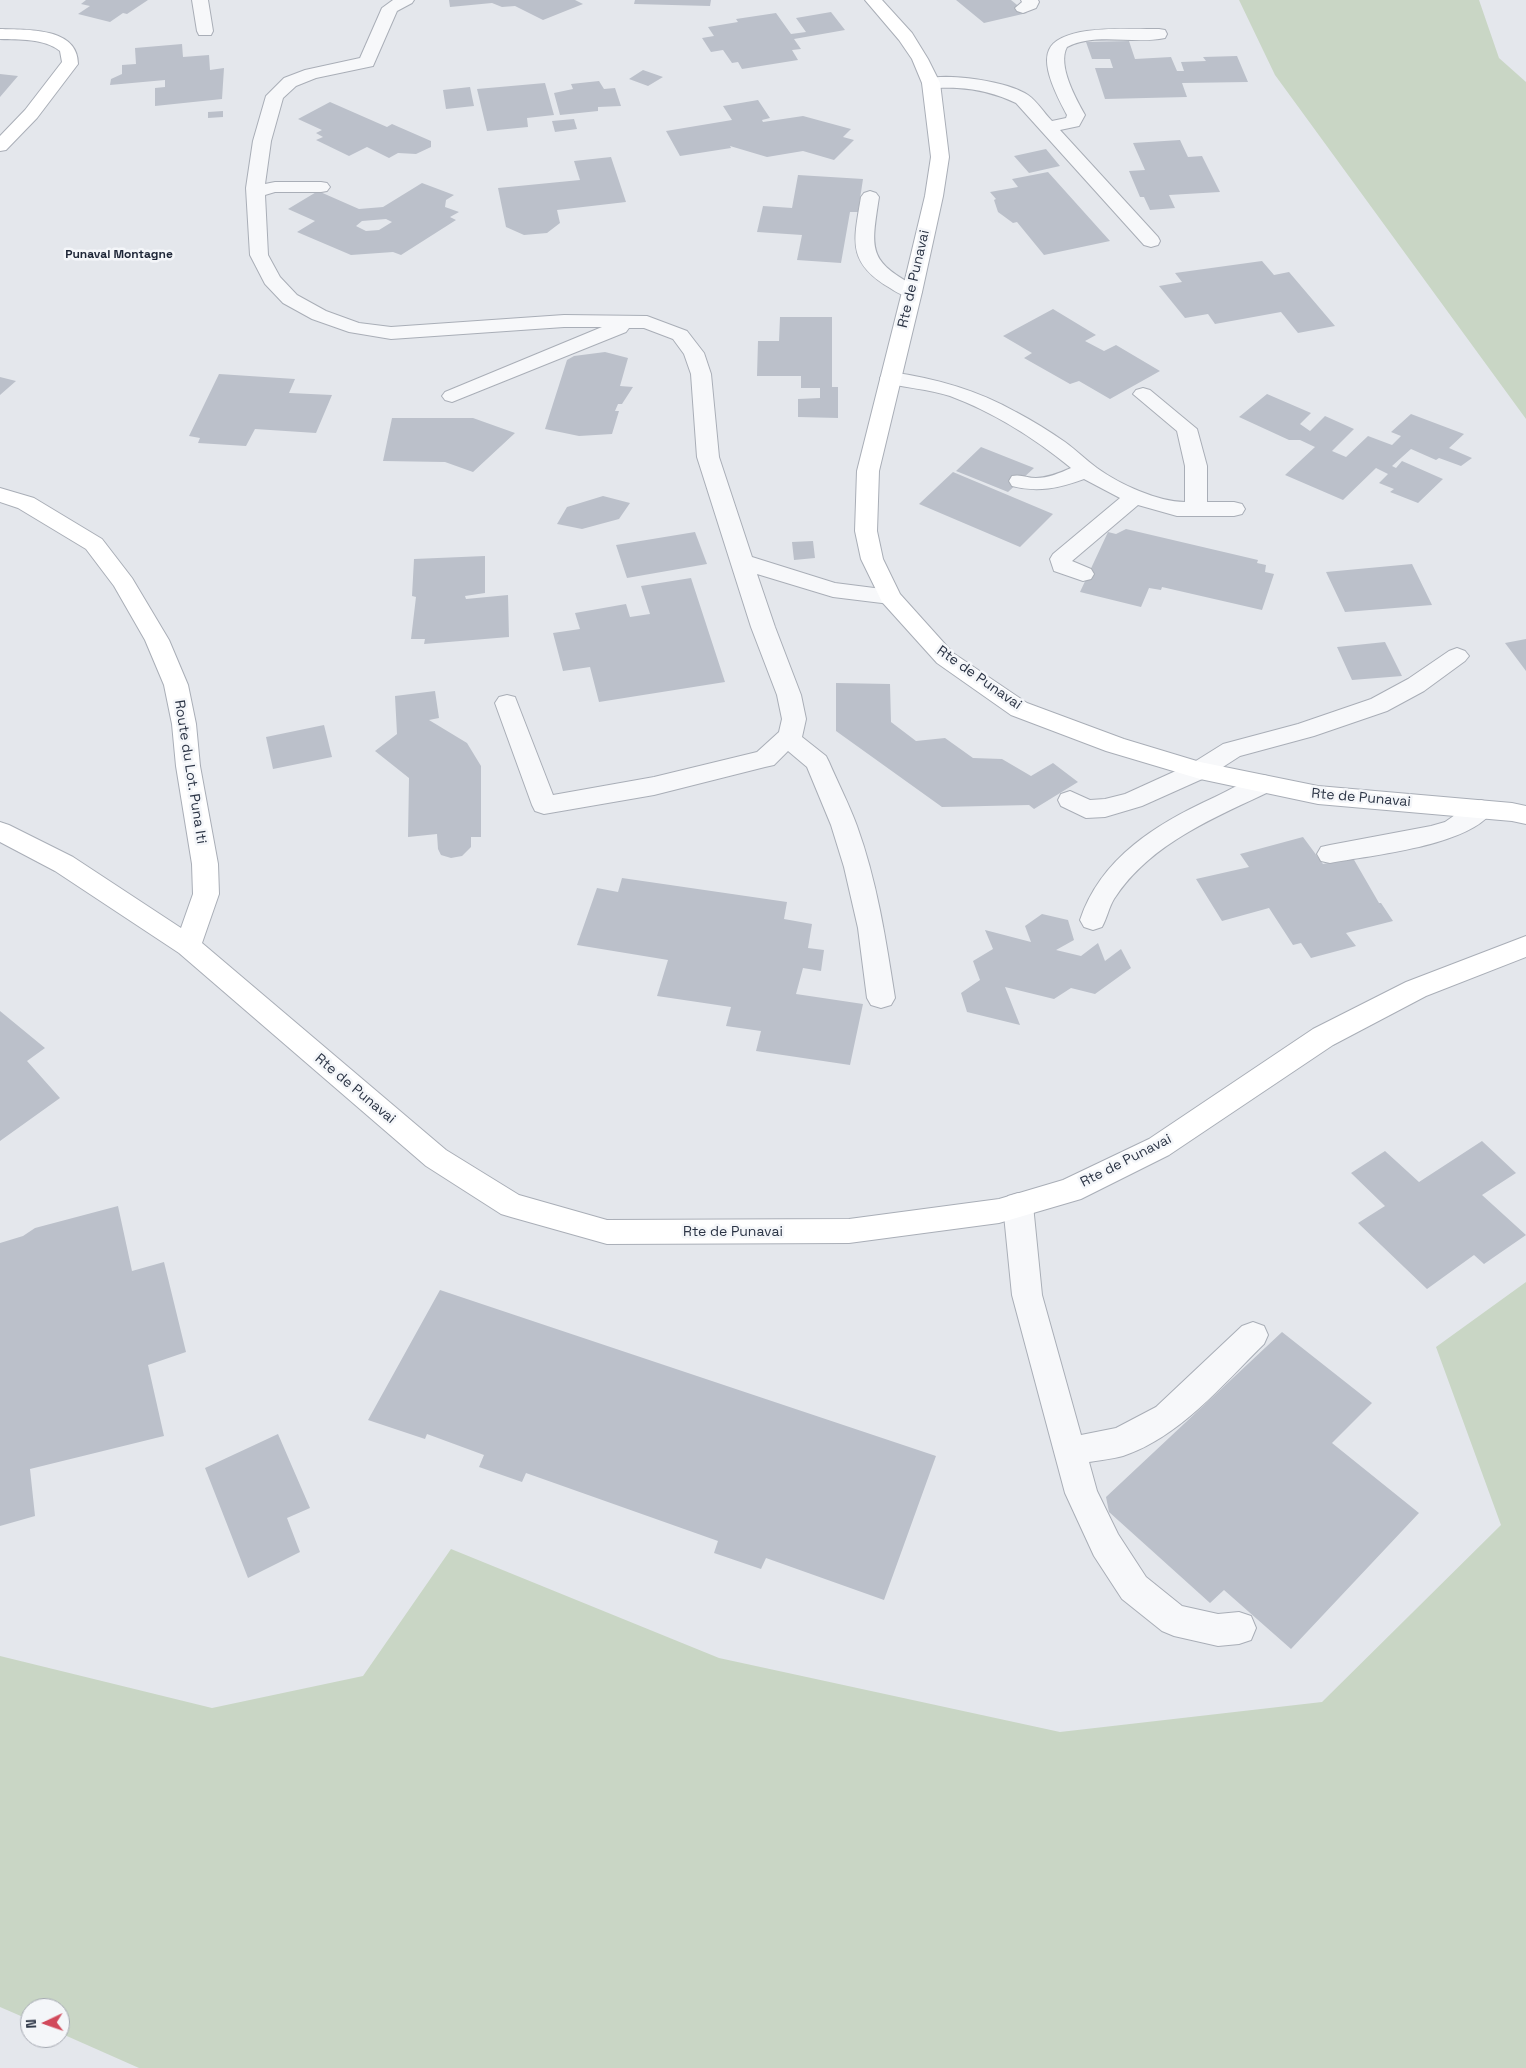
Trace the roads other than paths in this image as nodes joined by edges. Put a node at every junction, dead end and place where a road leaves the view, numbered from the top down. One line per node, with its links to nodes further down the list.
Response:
1 (200, 0): 4 (street)
2 (872, 0): 7 (main road, Rte de Punavai)
3 (397, 3): 11 (street)
4 (205, 31)
5 (0, 34): 9 (main road)
6 (1159, 34): 8 (street)
7 (931, 83): 8 (street); 14 (main road, Rte de Punavai)
8 (1049, 127): 13 (street)
9 (0, 146)
10 (321, 187): 11 (street)
11 (254, 191): 15 (street)
12 (870, 197): 14 (street)
13 (1151, 241)
14 (912, 292): 16 (main road, Rte de Punavai)
15 (637, 322): 18 (street); 25 (street)
16 (890, 378): 19 (street); 27 (main road, Rte de Punavai)
17 (1143, 394): 23 (street)
18 (452, 396)
19 (1086, 470): 20 (street); 22 (street)
20 (1020, 481)
21 (0, 495): 39 (main road, Route du Lot. Puna Iti)
22 (1134, 497): 23 (street); 26 (street)
23 (1196, 509): 24 (street)
24 (1234, 509)
25 (742, 562): 27 (street); 30 (street)
26 (1083, 574)
27 (890, 597): 31 (main road, Rte de Punavai)
28 (1457, 656): 31 (street)
29 (507, 703): 30 (street)
30 (788, 738): 41 (street)
31 (1200, 770): 32 (main road, Rte de Punavai); 33 (street)
32 (1264, 784): 34 (main road, Rte de Punavai); 38 (street)
33 (1070, 800)
34 (1480, 809): 35 (main road, Rte de Punavai); 37 (street)
35 (1526, 814)
36 (0, 831): 39 (main road, Rte de Punavai)
37 (1330, 854)
38 (1093, 920)
39 (188, 946): 42 (main road, Rte de Punavai)
40 (1526, 946): 42 (main road, Rte de Punavai)
41 (881, 998)
42 (1018, 1205): 44 (street)
43 (1253, 1335): 44 (street)
44 (1070, 1451): 45 (street)
45 (1239, 1628)

